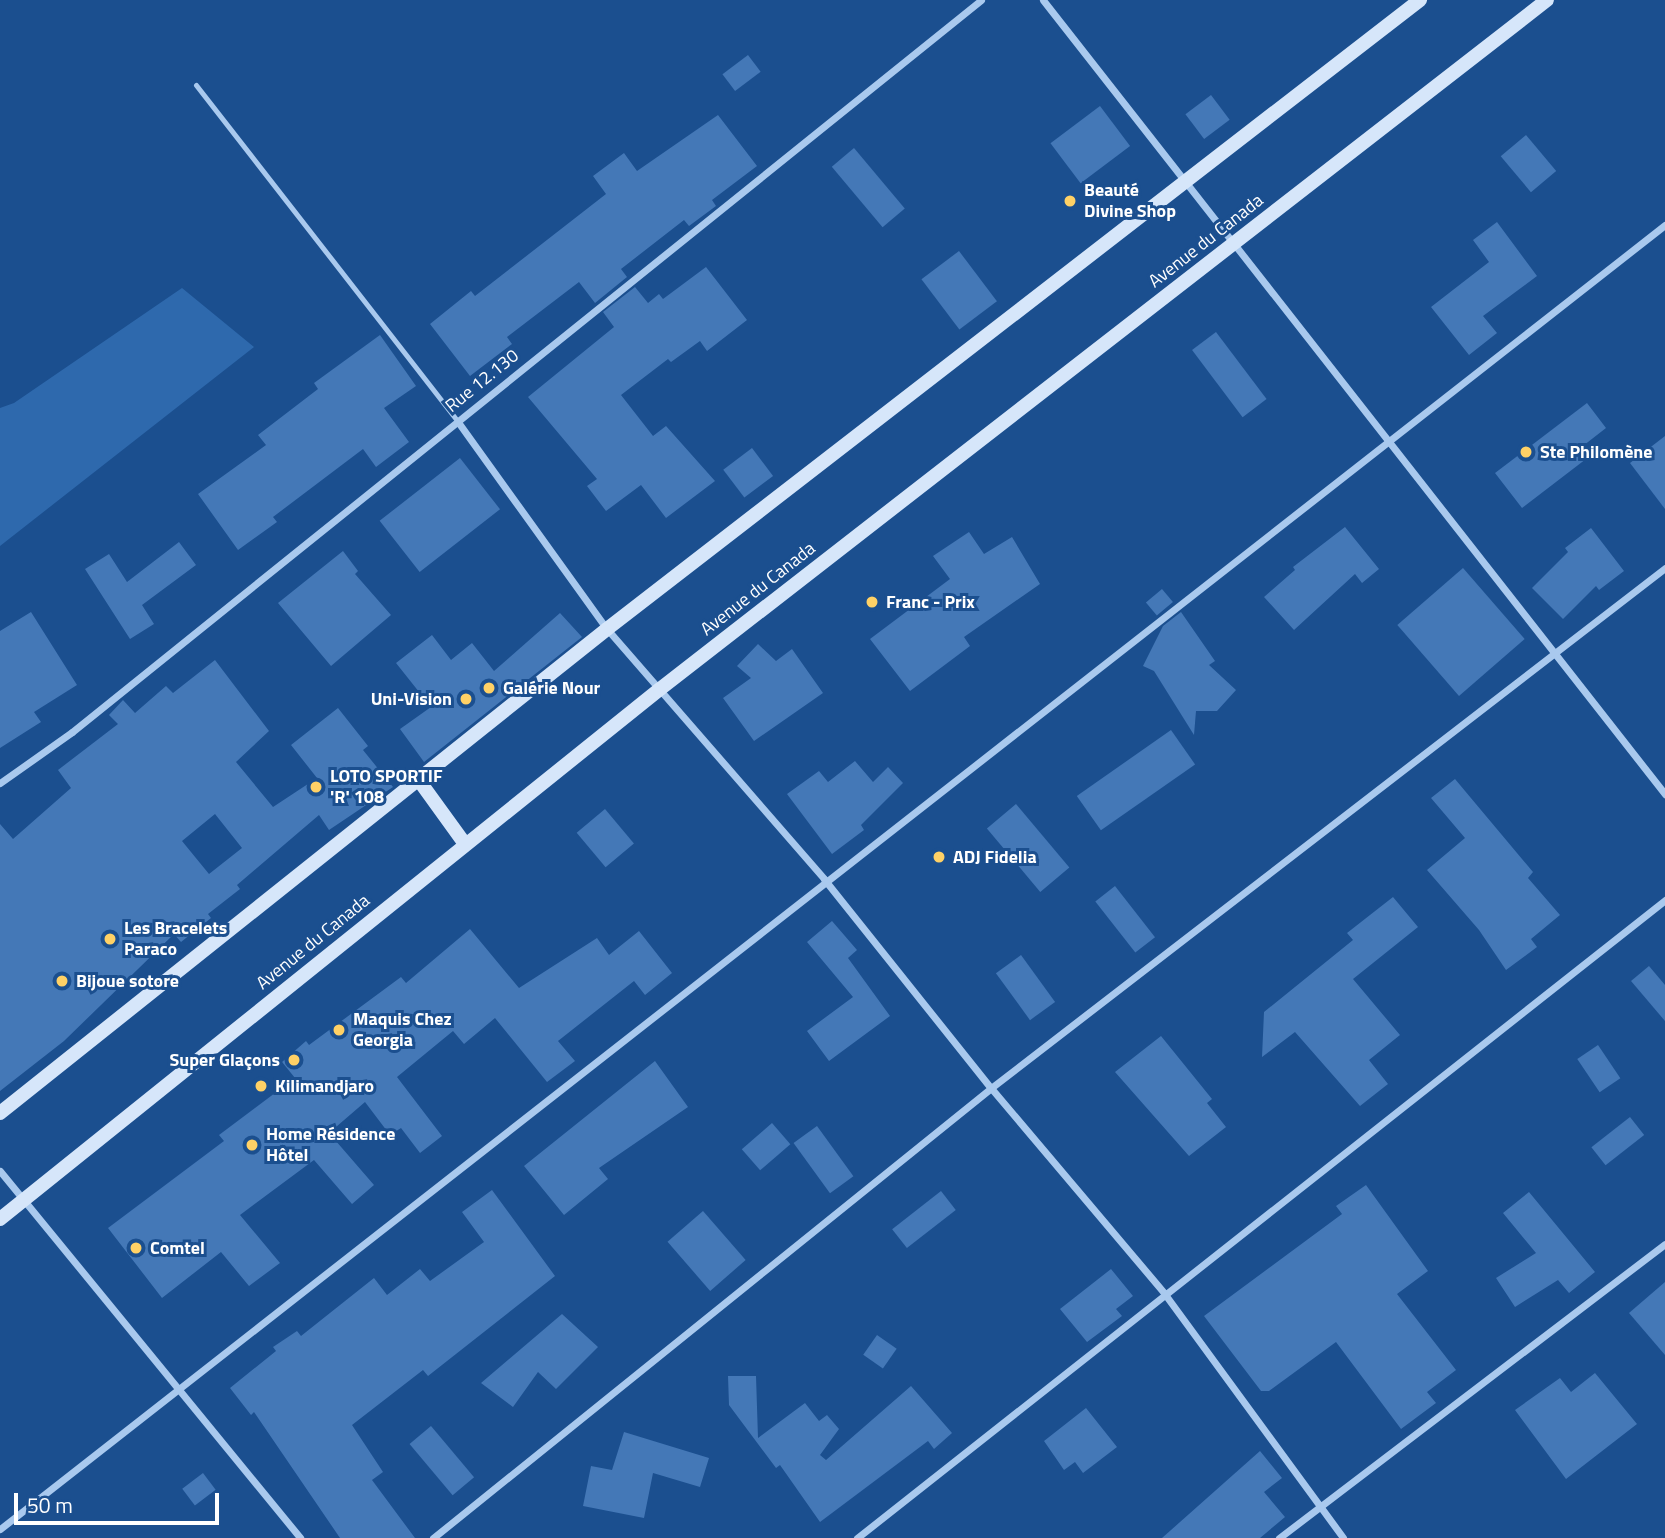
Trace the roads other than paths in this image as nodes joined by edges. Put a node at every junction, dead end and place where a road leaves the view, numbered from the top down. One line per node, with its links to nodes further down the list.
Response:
1 (981, 0): 9 (street, Rue 12.130)
2 (1043, 0): 6 (street)
3 (1420, 0): 6 (main road)
4 (1547, 0): 8 (main road, Avenue du Canada)
5 (195, 85): 9 (lane)
6 (1186, 182): 8 (street); 12 (main road)
7 (1665, 225): 10 (street)
8 (1234, 244): 10 (street); 14 (main road, Avenue du Canada)
9 (458, 422): 12 (street); 16 (street, Rue 12.130)
10 (1389, 442): 13 (street); 19 (street)
11 (1665, 568): 13 (street)
12 (607, 629): 14 (street); 15 (main road)
13 (1555, 654): 17 (street); 21 (street)
14 (660, 689): 18 (main road, Avenue du Canada); 19 (street)
15 (418, 779): 18 (main road); 22 (main road)
16 (0, 783)
17 (1665, 794)
18 (465, 844): 24 (main road, Avenue du Canada)
19 (824, 880): 21 (street); 28 (street)
20 (1665, 900): 27 (street)
21 (991, 1088): 27 (street); 32 (street)
22 (0, 1114)
23 (0, 1171): 24 (street)
24 (24, 1200): 25 (main road, Avenue du Canada); 28 (street)
25 (0, 1219)
26 (1665, 1244): 29 (street)
27 (1164, 1293): 29 (street); 33 (street)
28 (181, 1390): 30 (street); 31 (street)
29 (1319, 1507): 34 (street); 35 (street)
30 (0, 1529)
31 (300, 1538)
32 (433, 1538)
33 (857, 1538)
34 (1279, 1538)
35 (1343, 1538)

